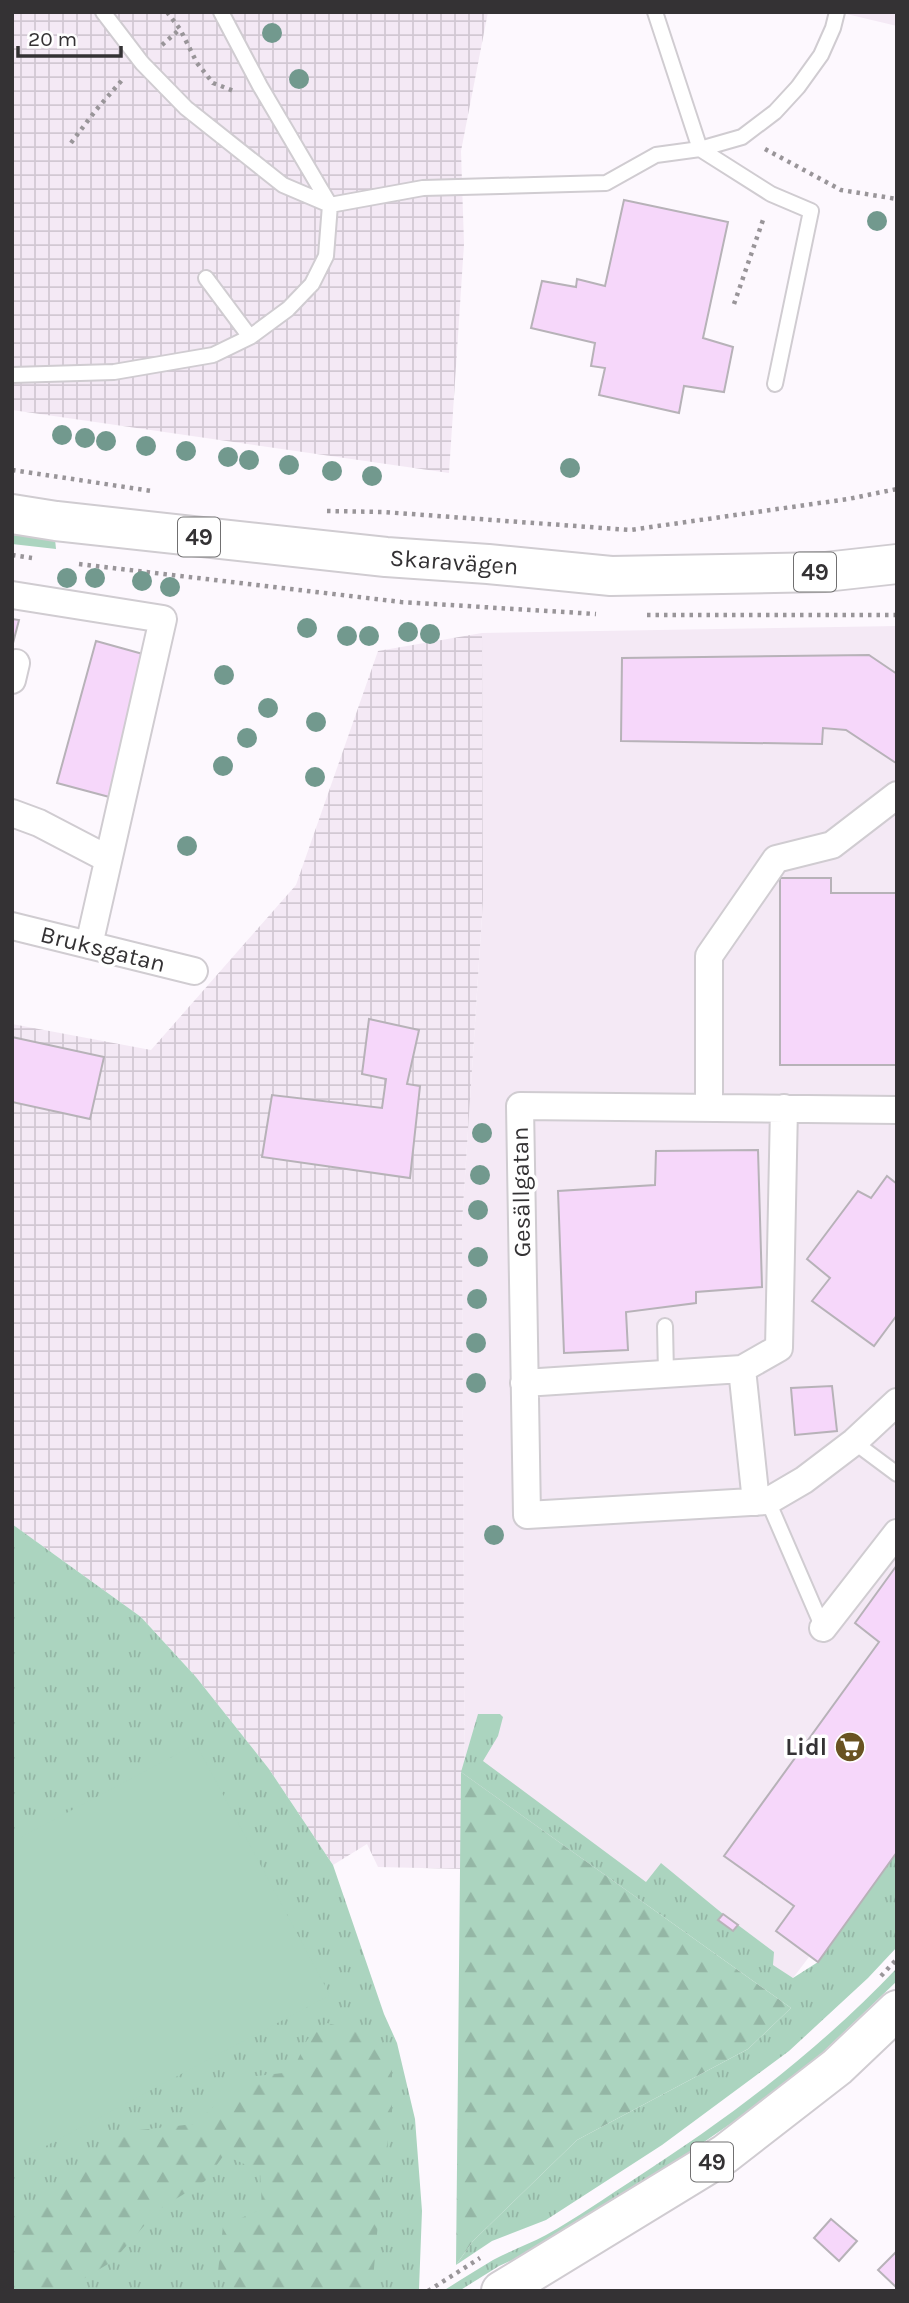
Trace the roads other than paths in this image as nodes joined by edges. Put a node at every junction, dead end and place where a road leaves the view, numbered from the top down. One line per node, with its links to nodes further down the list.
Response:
1 (103, 12): 6 (lane)
2 (221, 12): 6 (lane)
3 (655, 12): 5 (lane)
4 (837, 12): 5 (lane)
5 (700, 149): 6 (lane); 10 (lane)
6 (330, 205): 8 (lane)
7 (206, 278): 8 (lane)
8 (250, 337): 9 (lane)
9 (12, 375)
10 (775, 384)
11 (12, 514): 12 (main road, Skaravägen / 49)
12 (897, 564)
13 (12, 595): 16 (street)
14 (897, 795): 20 (street)
15 (12, 813): 16 (street)
16 (108, 859): 18 (street)
17 (12, 926): 18 (street, Bruksgatan)
18 (89, 945): 19 (street, Bruksgatan)
19 (194, 971)
20 (709, 1108): 21 (street, Gesällgatan); 26 (street, Gesällgatan)
21 (784, 1108): 22 (street, Gesällgatan); 24 (street)
22 (897, 1110)
23 (665, 1326): 25 (lane)
24 (742, 1369): 25 (street); 30 (street)
25 (666, 1374): 26 (street)
26 (524, 1383): 30 (street)
27 (897, 1402): 28 (street)
28 (854, 1442): 29 (lane); 30 (street)
29 (897, 1474)
30 (762, 1501): 32 (lane)
31 (897, 1532): 32 (street)
32 (823, 1628)
33 (887, 1995): 34 (main road, 49)
34 (501, 2291)

